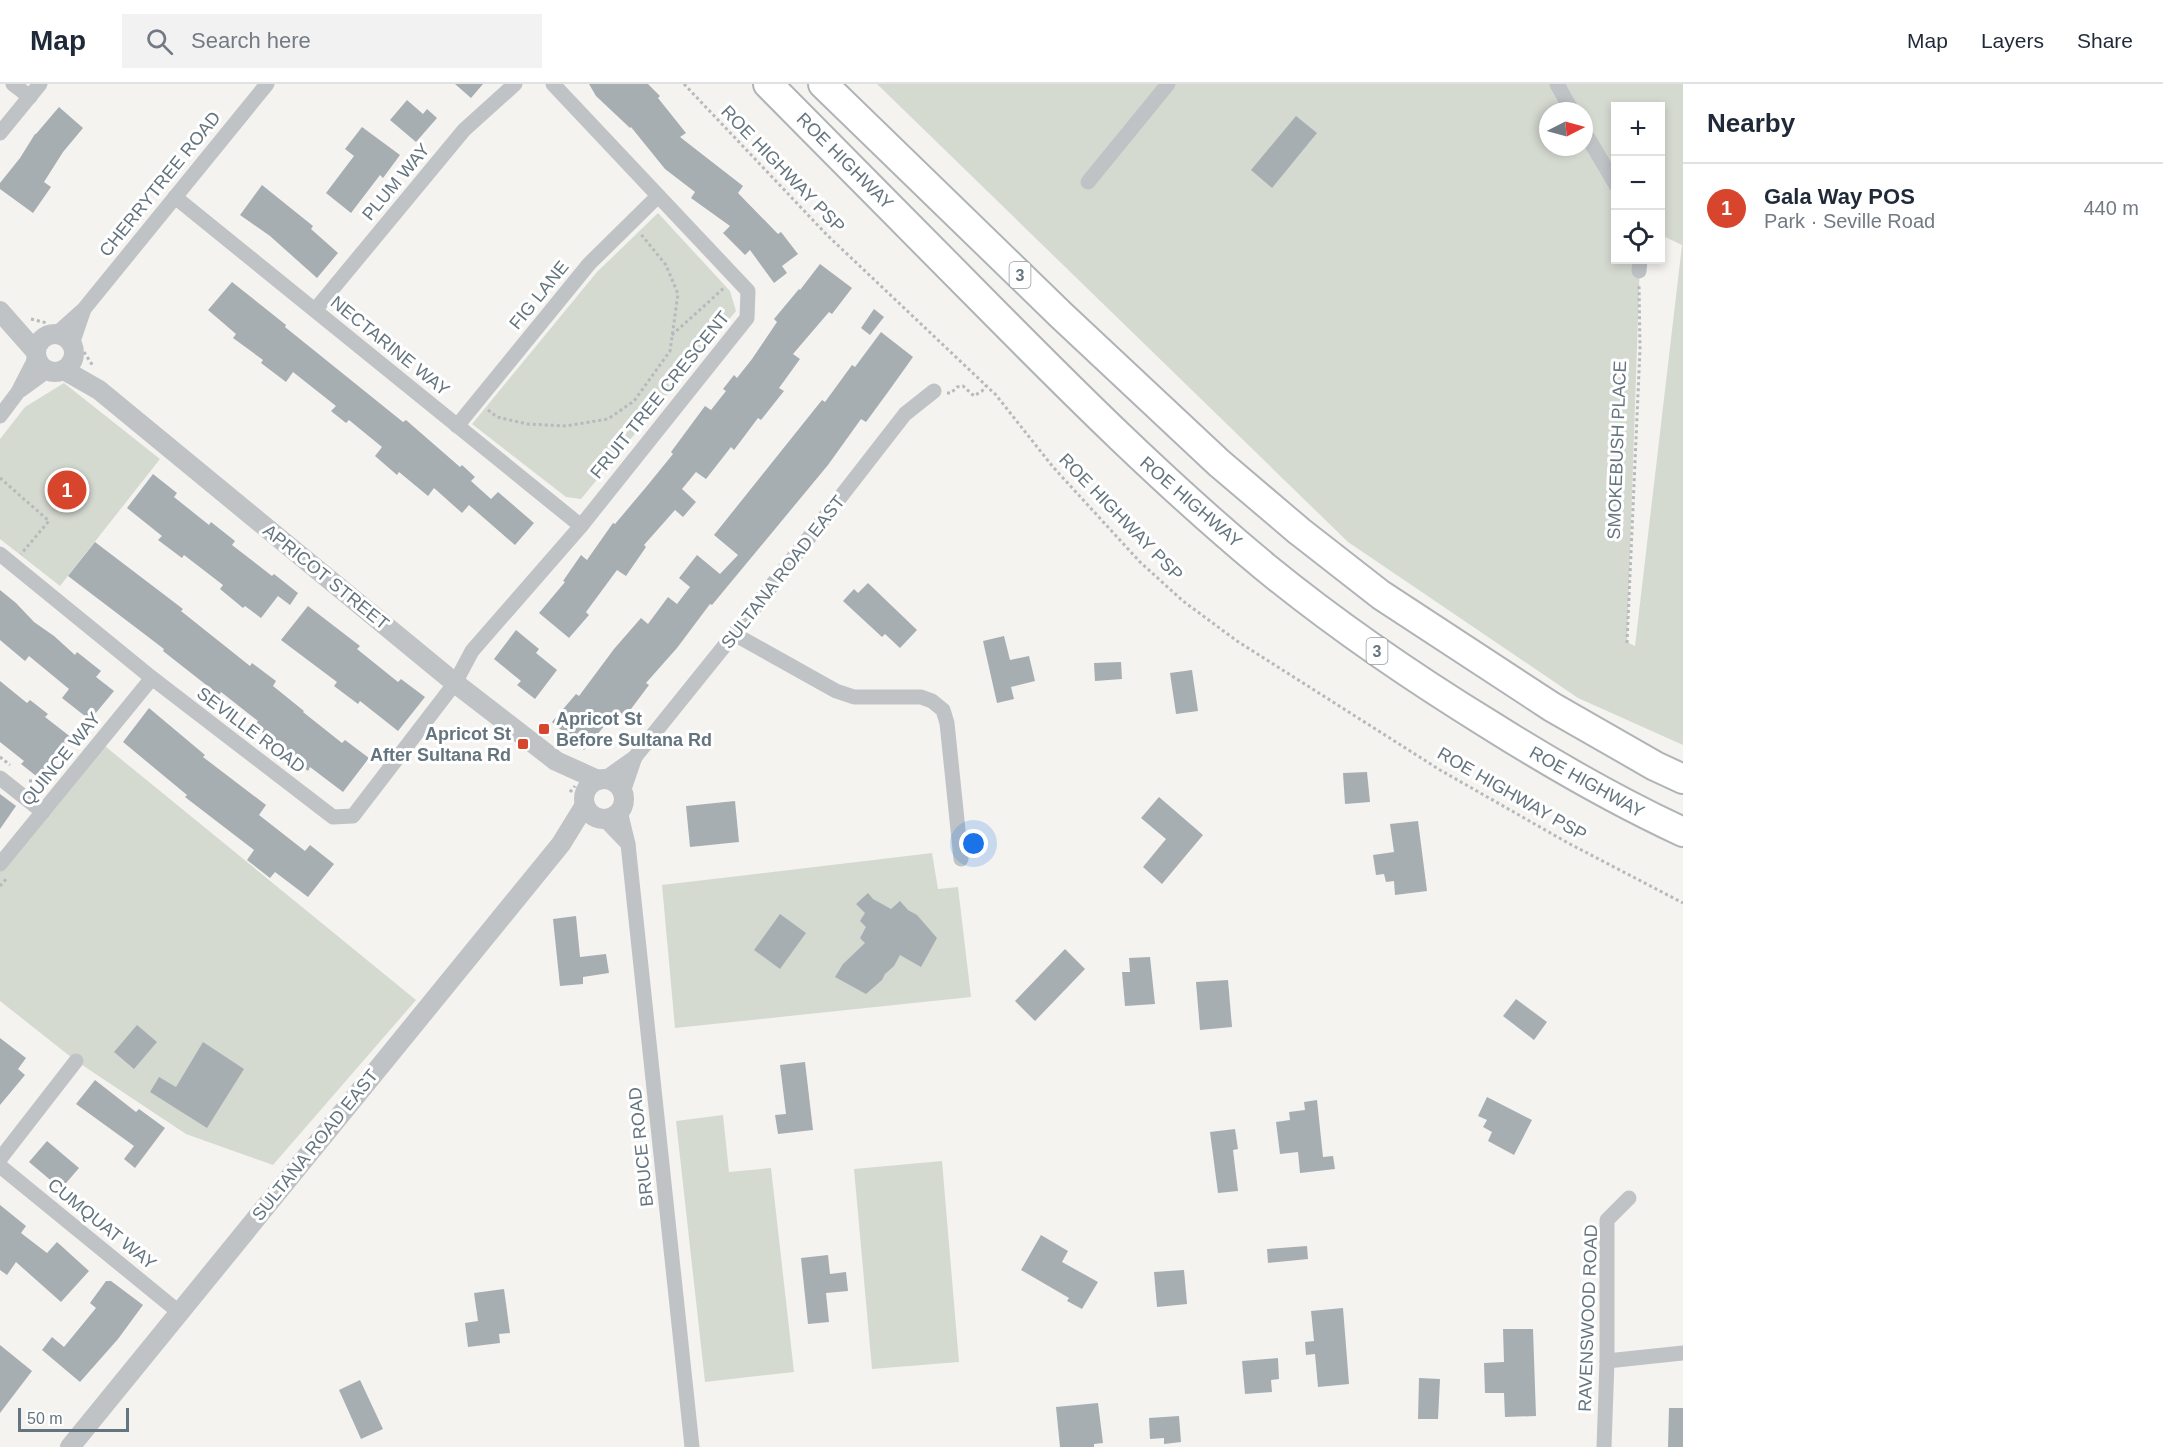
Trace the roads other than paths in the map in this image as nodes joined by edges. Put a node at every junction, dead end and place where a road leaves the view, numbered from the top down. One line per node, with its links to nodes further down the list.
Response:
1 (13, 84): 10 (street)
2 (40, 84): 10 (street)
3 (267, 84): 17 (street, CHERRYTREE ROAD)
4 (514, 84): 18 (street, PLUM WAY)
5 (553, 84): 16 (street, FRUIT TREE CRESCENT)
6 (768, 84): 36 (highway, ROE HIGHWAY / 3)
7 (823, 84): 32 (highway, 3)
8 (1168, 84): 15 (street)
9 (1557, 84): 11 (street)
10 (30, 97): 12 (street)
11 (1567, 102)
12 (0, 133)
13 (1593, 146): 14 (street)
14 (1611, 177)
15 (1088, 182)
16 (658, 196): 23 (street, FIG LANE); 24 (street, FRUIT TREE CRESCENT)
17 (175, 197): 18 (street, NECTARINE WAY); 20 (street, CHERRYTREE ROAD)
18 (315, 310): 23 (street, NECTARINE WAY)
19 (1, 312): 20 (street, APRICOT STREET)
20 (61, 355): 22 (street, CHERRYTREE ROAD); 28 (street, APRICOT STREET)
21 (934, 391): 26 (street, SULTANA ROAD EAST)
22 (0, 416)
23 (457, 426): 24 (street, NECTARINE WAY)
24 (581, 526): 28 (street, FRUIT TREE CRESCENT)
25 (6, 559): 27 (street, SEVILLE ROAD)
26 (734, 634): 29 (street, SULTANA ROAD EAST); 37 (street)
27 (152, 678): 28 (street, SEVILLE ROAD); 35 (street, QUINCE WAY)
28 (455, 683): 30 (street, APRICOT STREET)
29 (635, 757): 33 (street, SULTANA ROAD EAST); 34 (street, SULTANA ROAD EAST)
30 (556, 761): 33 (street, APRICOT STREET); 34 (street, APRICOT STREET)
31 (0, 778): 35 (street)
32 (1683, 779)
33 (601, 780): 34 (street); 34 (street, APRICOT STREET)
34 (602, 807): 43 (street, SULTANA ROAD EAST); 47 (street, BRUCE ROAD)
35 (43, 812): 38 (street, QUINCE WAY)
36 (1683, 832)
37 (961, 859)
38 (0, 864)
39 (76, 1061): 40 (street)
40 (0, 1159)
41 (0, 1166): 43 (street, CUMQUAT WAY)
42 (1629, 1198): 45 (street, RAVENSWOOD ROAD)
43 (180, 1313): 46 (street, SULTANA ROAD EAST)
44 (1683, 1353): 45 (street)
45 (1607, 1361): 48 (street, RAVENSWOOD ROAD)
46 (70, 1447)
47 (692, 1447)
48 (1604, 1447)

